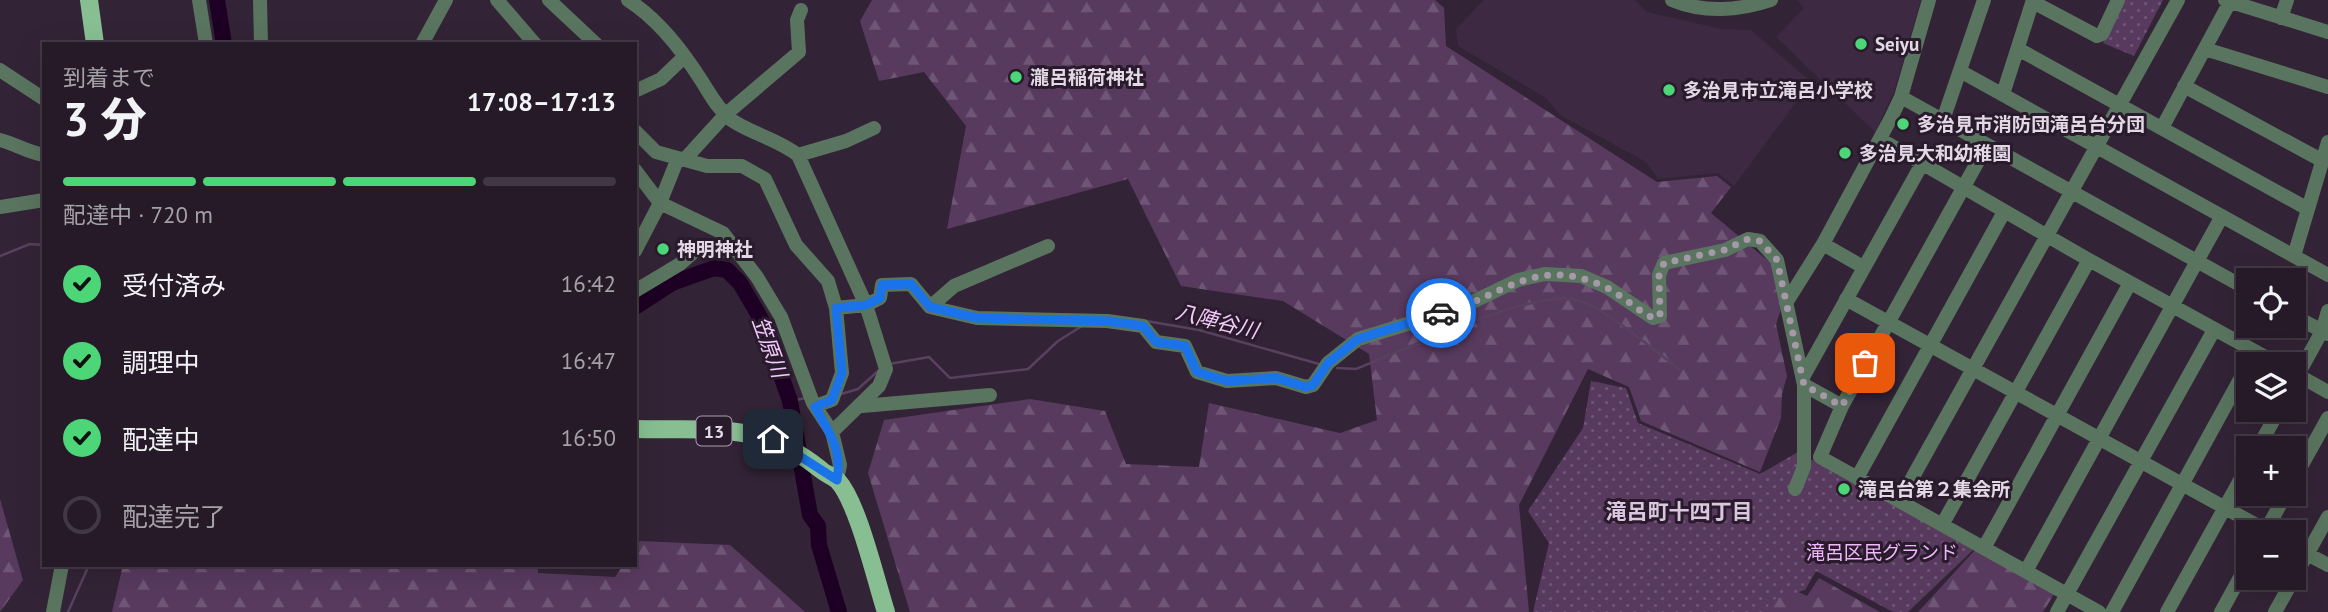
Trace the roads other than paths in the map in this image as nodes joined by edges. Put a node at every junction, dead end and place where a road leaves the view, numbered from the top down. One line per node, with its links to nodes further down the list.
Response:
1 (89, 0): 20 (main road)
2 (200, 0): 21 (street)
3 (260, 0): 22 (street)
4 (446, 0): 23 (street)
5 (496, 0): 24 (street)
6 (549, 0): 25 (street)
7 (628, 0): 28 (street)
8 (1672, 0): 9 (street)
9 (1771, 0)
10 (1929, 0): 35 (street)
11 (1984, 0): 30 (street)
12 (2118, 0): 15 (street)
13 (2178, 0): 37 (street)
14 (2287, 0): 18 (street)
15 (2033, 1): 26 (street)
16 (2229, 1): 18 (street); 27 (street)
17 (801, 10): 38 (street)
18 (2281, 18): 19 (street)
19 (2328, 32)
20 (95, 42)
21 (206, 42)
22 (261, 42)
23 (423, 42)
24 (533, 42)
25 (594, 42)
26 (2018, 48): 34 (street); 37 (street)
27 (2205, 49): 31 (street); 32 (street)
28 (683, 58): 33 (street); 38 (street)
29 (0, 70): 36 (street)
30 (1960, 71): 34 (street); 39 (street)
31 (2184, 86): 41 (street); 51 (street)
32 (2328, 87)
33 (637, 90)
34 (2003, 94): 47 (street)
35 (1901, 97): 39 (street); 43 (street)
36 (42, 98)
37 (2120, 105): 41 (street); 47 (street)
38 (726, 114): 49 (street); 50 (street)
39 (1943, 120): 46 (street)
40 (874, 128): 49 (street)
41 (2162, 128): 59 (street)
42 (637, 133): 50 (street)
43 (1880, 139): 52 (street); 63 (street)
44 (0, 140): 48 (street)
45 (2328, 142): 51 (street)
46 (1987, 145): 54 (street); 55 (street)
47 (2097, 147): 55 (street); 61 (street)
48 (42, 155)
49 (798, 155): 77 (street)
50 (681, 159): 57 (street); 80 (street)
51 (2323, 161): 59 (street)
52 (1922, 163): 54 (street); 70 (street)
53 (637, 173): 57 (street)
54 (1963, 188): 60 (street); 82 (street)
55 (2070, 190): 62 (street); 69 (street)
56 (42, 200): 58 (street)
57 (660, 204): 65 (street); 66 (street)
58 (0, 207)
59 (2308, 209): 67 (street)
60 (2004, 212): 62 (street); 86 (street)
61 (2222, 216): 67 (street); 69 (street)
62 (2046, 236): 68 (street); 89 (street)
63 (1823, 244): 70 (street); 76 (street)
64 (1048, 246): 79 (street)
65 (637, 247)
66 (733, 248): 74 (street); 96 (street)
67 (2294, 256): 71 (street)
68 (2089, 260): 72 (street); 93 (street)
69 (2197, 262): 73 (street); 78 (street)
70 (1863, 267): 75 (street)
71 (2328, 275)
72 (2130, 283): 78 (street); 99 (street)
73 (2236, 283)
74 (637, 290)
75 (1846, 299): 82 (street); 90 (street)
76 (1786, 303): 79 (street); 90 (street)
77 (866, 305): 79 (street); 80 (street); 97 (street)
78 (2172, 305): 84 (street); 103 (street)
79 (930, 307)
80 (836, 308): 96 (street)
81 (2328, 311): 85 (street)
82 (1888, 321): 86 (street); 98 (street)
83 (2306, 322): 85 (street)
84 (2214, 330): 87 (street); 105 (street)
85 (2325, 332): 88 (street)
86 (1931, 345): 89 (street); 107 (street)
87 (2255, 352)
88 (2306, 361)
89 (1974, 368): 93 (street); 111 (street)
90 (1803, 381): 98 (street); 110 (street)
91 (2306, 381): 94 (street)
92 (2236, 386): 108 (street)
93 (2016, 392): 99 (street); 115 (street)
94 (2328, 392)
95 (990, 395): 97 (street)
96 (812, 401): 102 (street)
97 (862, 406): 102 (street)
98 (1842, 406): 107 (street)
99 (2058, 416): 103 (street); 117 (street)
100 (2328, 418): 104 (street)
101 (637, 429): 106 (main road, 13)
102 (832, 432): 106 (street)
103 (2100, 438): 105 (street); 121 (street)
104 (2306, 457)
105 (2140, 462): 108 (street); 124 (street)
106 (830, 476): 126 (main road, 13)
107 (1857, 478): 111 (street)
108 (2182, 484): 112 (street); 129 (street)
109 (2236, 487): 112 (street)
110 (1795, 489)
111 (1900, 500): 115 (street)
112 (2224, 508): 114 (street); 130 (street)
113 (2328, 517): 116 (street)
114 (2246, 520)
115 (1942, 525): 117 (street)
116 (2306, 544)
117 (1984, 548): 121 (street)
118 (2306, 553): 119 (street)
119 (2328, 565)
120 (62, 567): 125 (street)
121 (2026, 570): 124 (street)
122 (2236, 585): 131 (street)
123 (2284, 590): 132 (street)
124 (2067, 594): 127 (street); 128 (street)
125 (53, 612)
126 (886, 612)
127 (2057, 612)
128 (2099, 612)
129 (2112, 612)
130 (2167, 612)
131 (2221, 612)
132 (2275, 612)

